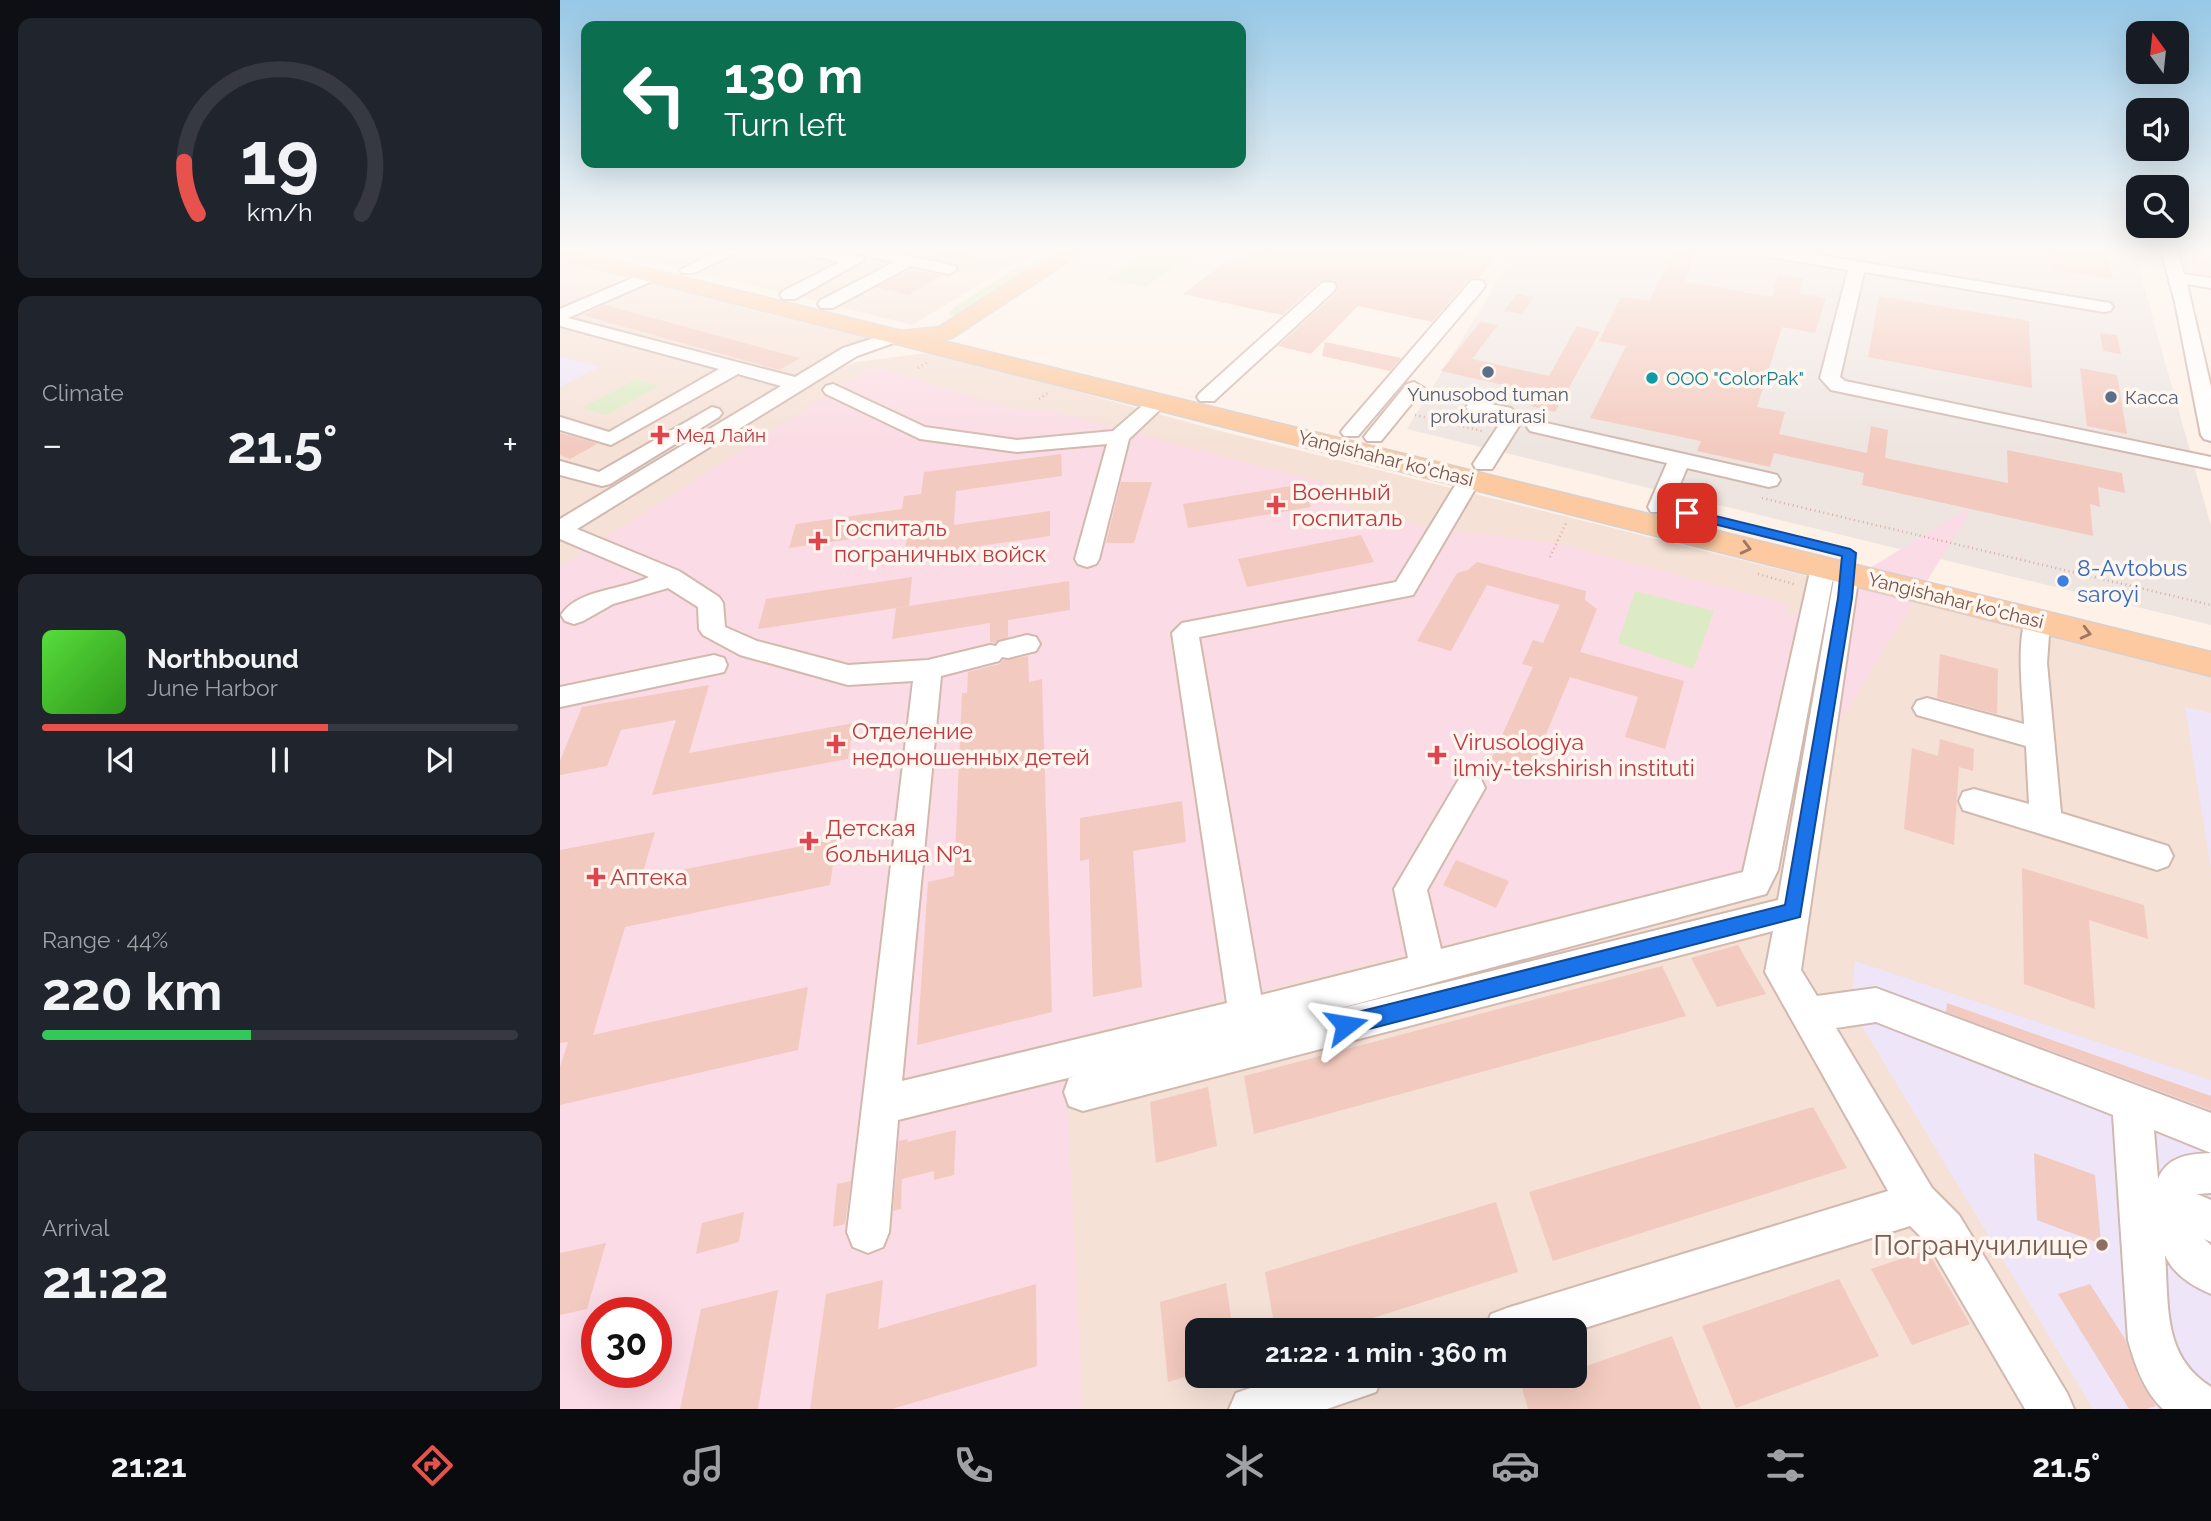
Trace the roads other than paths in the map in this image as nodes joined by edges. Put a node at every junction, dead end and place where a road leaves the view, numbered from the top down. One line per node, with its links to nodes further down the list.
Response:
1 (826, 317): 10 (main road, Yangishahar ko‘chasi)
2 (880, 317): 11 (main road, Yangishahar ko‘chasi)
3 (942, 317): 11 (main road)
4 (1295, 317): 18 (street)
5 (1454, 317): 22 (street)
6 (1469, 317): 22 (street)
7 (1845, 317): 29 (street)
8 (2193, 317): 15 (street)
9 (560, 321): 13 (street)
10 (861, 327): 11 (main road, Yangishahar ko‘chasi); 12 (street)
11 (922, 327): 12 (street); 18 (main road, Yangishahar ko‘chasi); 19 (main road, Yangishahar ko‘chasi)
12 (850, 352): 16 (street)
13 (736, 367): 14 (street); 26 (street)
14 (774, 377): 16 (street); 34 (street)
15 (2205, 382): 24 (street)
16 (798, 384): 34 (street)
17 (833, 390): 25 (street)
18 (1207, 397): 22 (main road, Yangishahar ko‘chasi)
19 (1158, 401): 25 (street); 28 (main road, Yangishahar ko‘chasi)
20 (1476, 407): 31 (street)
21 (560, 423): 26 (street)
22 (1372, 428): 28 (main road, Yangishahar ko‘chasi)
23 (1537, 428): 27 (street)
24 (2211, 435)
25 (1119, 437): 37 (street)
26 (611, 439): 30 (street)
27 (1679, 460): 32 (street); 35 (street)
28 (1441, 463): 31 (main road, Yangishahar ko‘chasi)
29 (2211, 463)
30 (560, 468): 34 (street)
31 (1477, 472): 35 (main road, Yangishahar ko‘chasi); 38 (main road, Yangishahar ko‘chasi, one-way to 38); 57 (street)
32 (1769, 480)
33 (560, 487): 34 (street)
34 (613, 488): 36 (street)
35 (1660, 507): 38 (main road, Yangishahar ko‘chasi)
36 (560, 530): 39 (street)
37 (1087, 559)
38 (1840, 564): 41 (main road, Yangishahar ko‘chasi); 42 (main road, Yangishahar ko‘chasi); 54 (street); 55 (street)
39 (670, 577): 40 (street); 46 (street)
40 (574, 615)
41 (2037, 621): 44 (main road, Yangishahar ko‘chasi, one-way to 44); 49 (street)
42 (2211, 641)
43 (1008, 649): 46 (street)
44 (2211, 664)
45 (715, 666): 47 (street)
46 (928, 670): 60 (street)
47 (560, 697)
48 (1927, 708): 49 (street)
49 (2040, 739): 52 (street)
50 (1470, 788): 55 (street)
51 (1974, 801): 52 (street)
52 (2046, 821): 53 (street)
53 (2157, 856)
54 (1793, 911): 56 (street); 58 (street)
55 (1428, 969): 57 (street)
56 (1808, 1015): 59 (street); 63 (street)
57 (1247, 1016): 60 (street)
58 (1083, 1093)
59 (2133, 1103): 61 (street); 71 (street)
60 (880, 1105): 65 (street)
61 (2211, 1133)
62 (2211, 1173): 64 (street)
63 (1917, 1203): 67 (street); 70 (street)
64 (2194, 1214): 66 (street)
65 (868, 1232)
66 (2211, 1272)
67 (1546, 1318)
68 (1321, 1388): 69 (street)
69 (1252, 1409)
70 (2051, 1409)
71 (2206, 1409)

